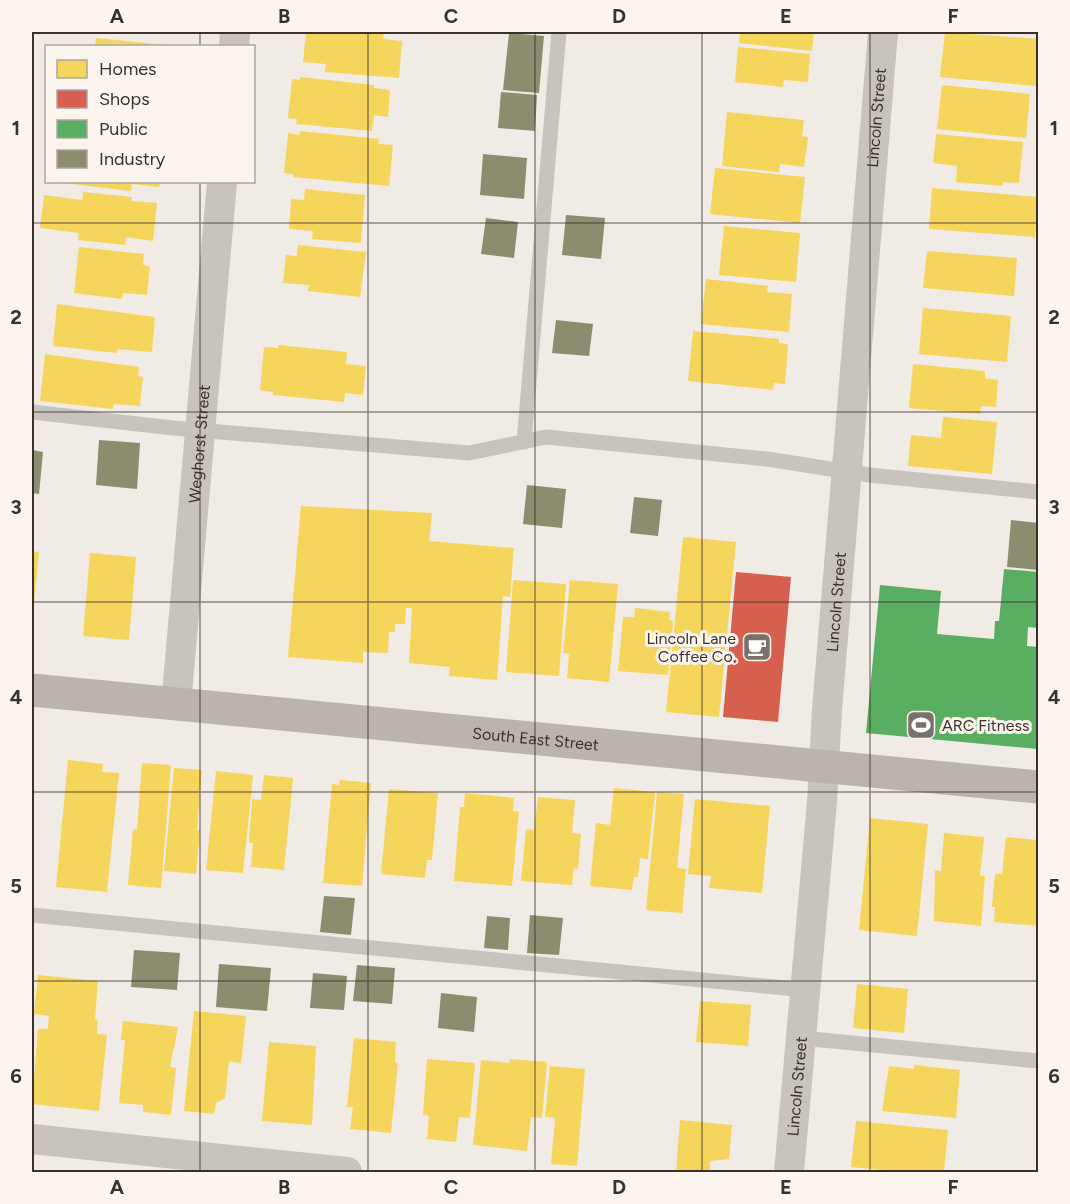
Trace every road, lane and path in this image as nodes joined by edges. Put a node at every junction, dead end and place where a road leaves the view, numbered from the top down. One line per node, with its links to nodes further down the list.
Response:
1 (559, 32): 6 (lane)
2 (883, 32): 7 (street, Lincoln Street)
3 (222, 183): 5 (street, Weghorst Street)
4 (32, 412): 5 (lane)
5 (200, 430): 6 (lane); 10 (street, Weghorst Street)
6 (524, 442): 7 (lane)
7 (847, 471): 8 (lane); 11 (street, Lincoln Street)
8 (1038, 492)
9 (32, 690): 10 (main road, South East Street)
10 (176, 705): 11 (main road, South East Street)
11 (824, 766): 12 (main road, South East Street); 14 (street, Lincoln Street)
12 (1038, 787)
13 (32, 915): 14 (lane)
14 (806, 990): 15 (street, Lincoln Street)
15 (801, 1038): 16 (lane); 19 (street, Lincoln Street)
16 (1038, 1061)
17 (32, 1139): 18 (street)
18 (347, 1173)
19 (789, 1173)

